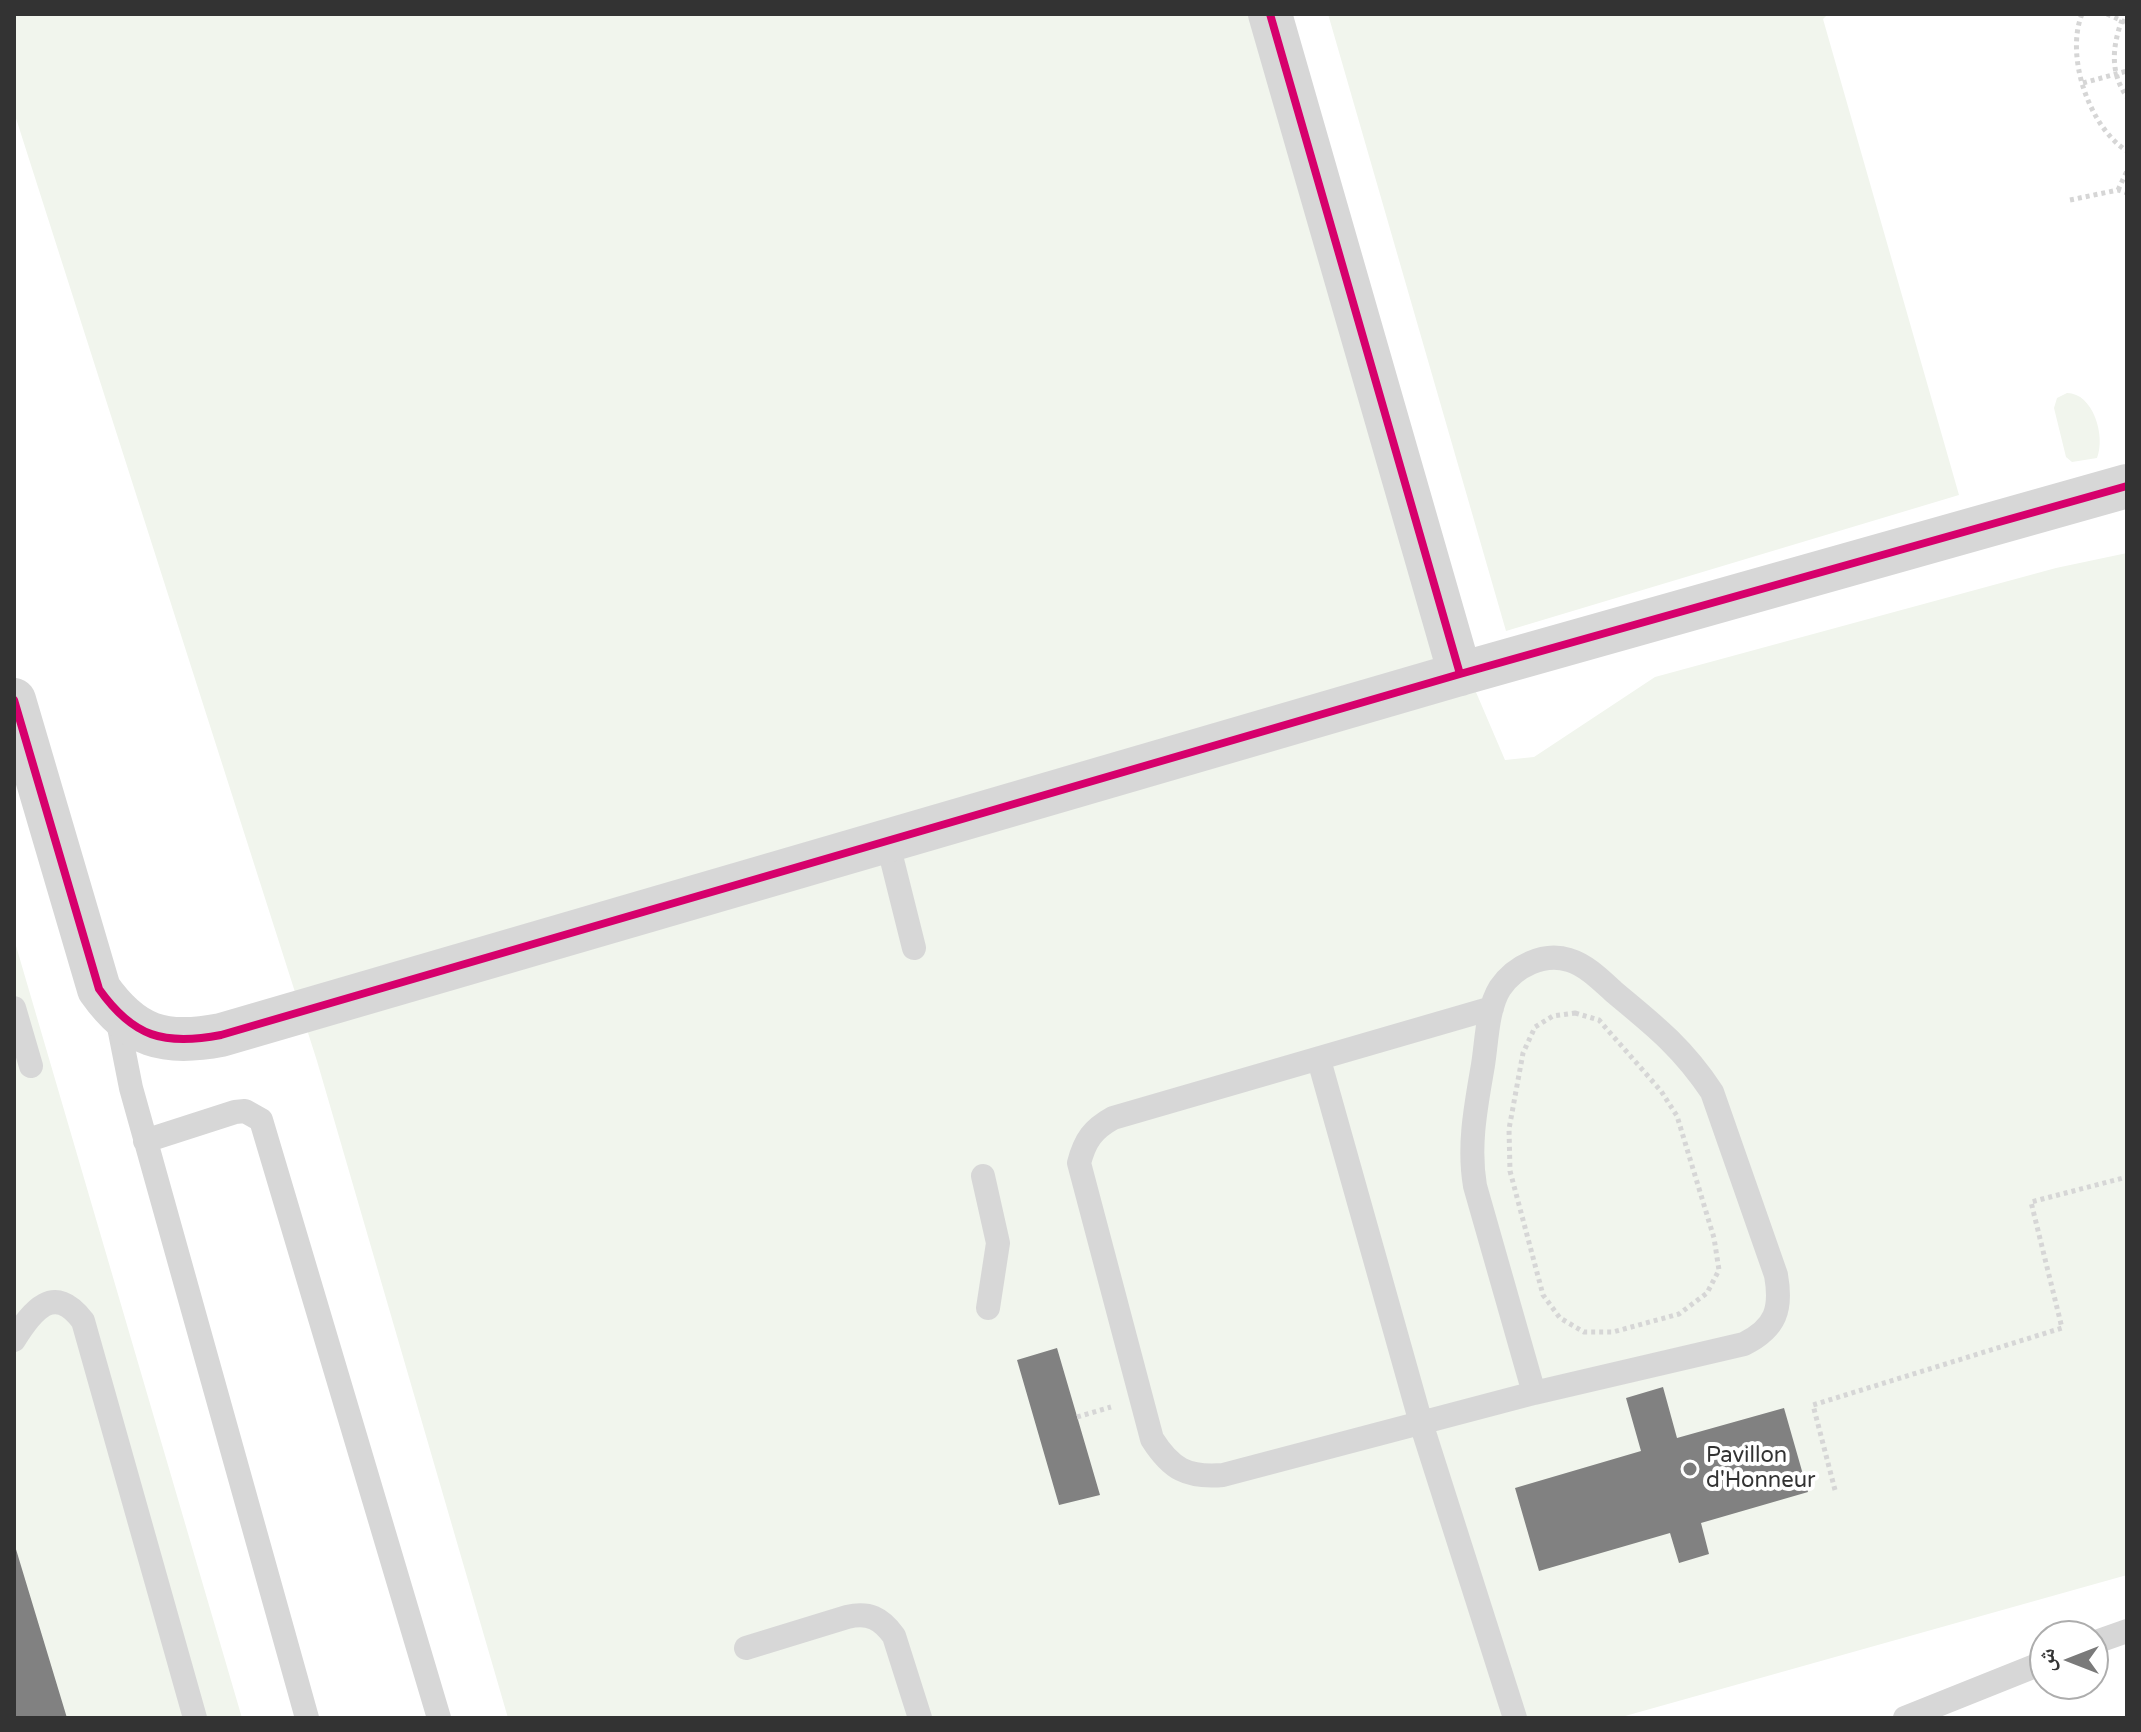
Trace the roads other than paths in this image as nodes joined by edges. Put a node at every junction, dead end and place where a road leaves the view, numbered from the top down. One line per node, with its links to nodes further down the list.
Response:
1 (1270, 14): 3 (street)
2 (2126, 486): 3 (street)
3 (1460, 674): 5 (street)
4 (14, 700): 9 (street)
5 (887, 840): 6 (lane); 9 (street)
6 (914, 948)
7 (14, 1008): 11 (lane)
8 (1492, 1008): 10 (lane); 16 (lane); 16 (lane)
9 (116, 1012): 12 (lane)
10 (1319, 1060): 17 (lane); 17 (lane)
11 (31, 1066)
12 (145, 1141): 21 (lane); 22 (lane)
13 (983, 1176): 14 (lane)
14 (988, 1308)
15 (14, 1340): 20 (lane)
16 (1534, 1393): 17 (lane)
17 (1421, 1423): 24 (lane)
18 (746, 1648): 23 (lane)
19 (2029, 1668): 25 (lane)
20 (195, 1718)
21 (307, 1718)
22 (439, 1718)
23 (920, 1718)
24 (1515, 1718)
25 (1905, 1718)

